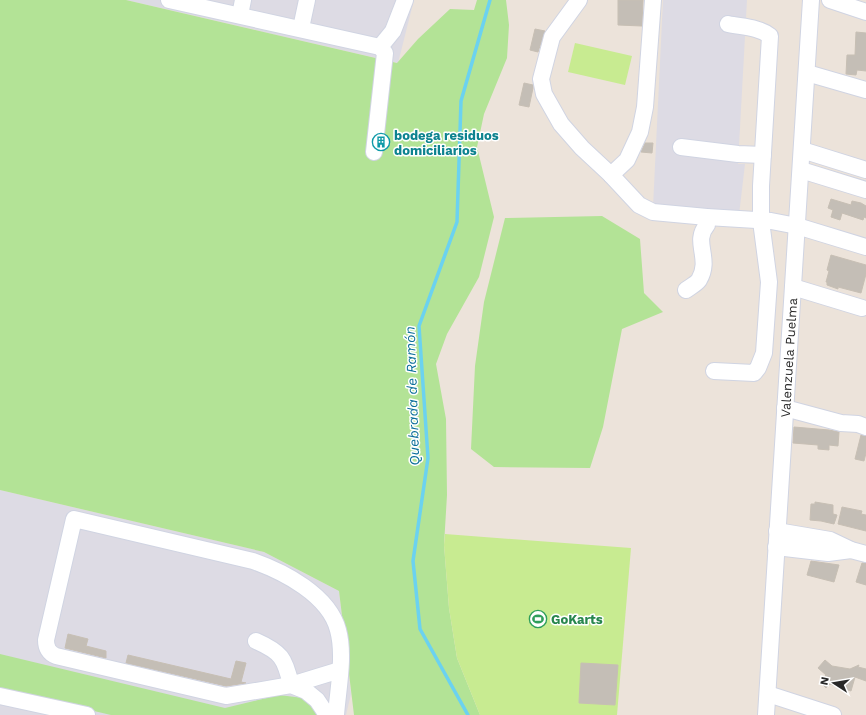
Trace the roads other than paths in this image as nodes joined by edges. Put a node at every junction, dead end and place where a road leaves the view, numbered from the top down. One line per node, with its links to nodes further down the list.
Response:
1 (169, 0): 8 (street)
2 (308, 0): 12 (street)
3 (405, 0): 13 (street)
4 (579, 0): 22 (street)
5 (653, 0): 22 (street)
6 (811, 0): 14 (street, Valenzuela Puelma)
7 (830, 0): 10 (street)
8 (187, 2): 9 (street)
9 (241, 8): 12 (street)
10 (866, 12)
11 (728, 24): 19 (street)
12 (301, 28): 13 (street)
13 (380, 46): 18 (street)
14 (807, 73): 15 (street); 17 (street, Valenzuela Puelma)
15 (866, 90)
16 (681, 147): 19 (street)
17 (802, 150): 20 (street, Valenzuela Puelma); 21 (street)
18 (374, 152)
19 (763, 155): 25 (street)
20 (801, 170): 23 (street); 26 (street, Valenzuela Puelma)
21 (866, 170)
22 (611, 175): 24 (street)
23 (866, 190)
24 (707, 217): 25 (street); 29 (street)
25 (761, 221): 26 (street); 31 (street)
26 (797, 226): 27 (street); 28 (street, Valenzuela Puelma)
27 (866, 247)
28 (793, 286): 30 (street); 32 (street, Valenzuela Puelma)
29 (686, 290)
30 (862, 308)
31 (714, 371)
32 (786, 402): 33 (street); 34 (street, Valenzuela Puelma)
33 (862, 425)
34 (777, 531): 35 (street, Valenzuela Puelma); 36 (street)
35 (776, 547): 36 (street); 40 (street, Valenzuela Puelma)
36 (859, 552)
37 (256, 641): 39 (street)
38 (340, 670): 39 (street); 39 (street); 44 (street)
39 (291, 684): 43 (street)
40 (768, 694): 45 (street, Valenzuela Puelma); 46 (street)
41 (0, 696): 42 (street)
42 (87, 715)
43 (327, 715)
44 (336, 715)
45 (766, 715)
46 (833, 715)

